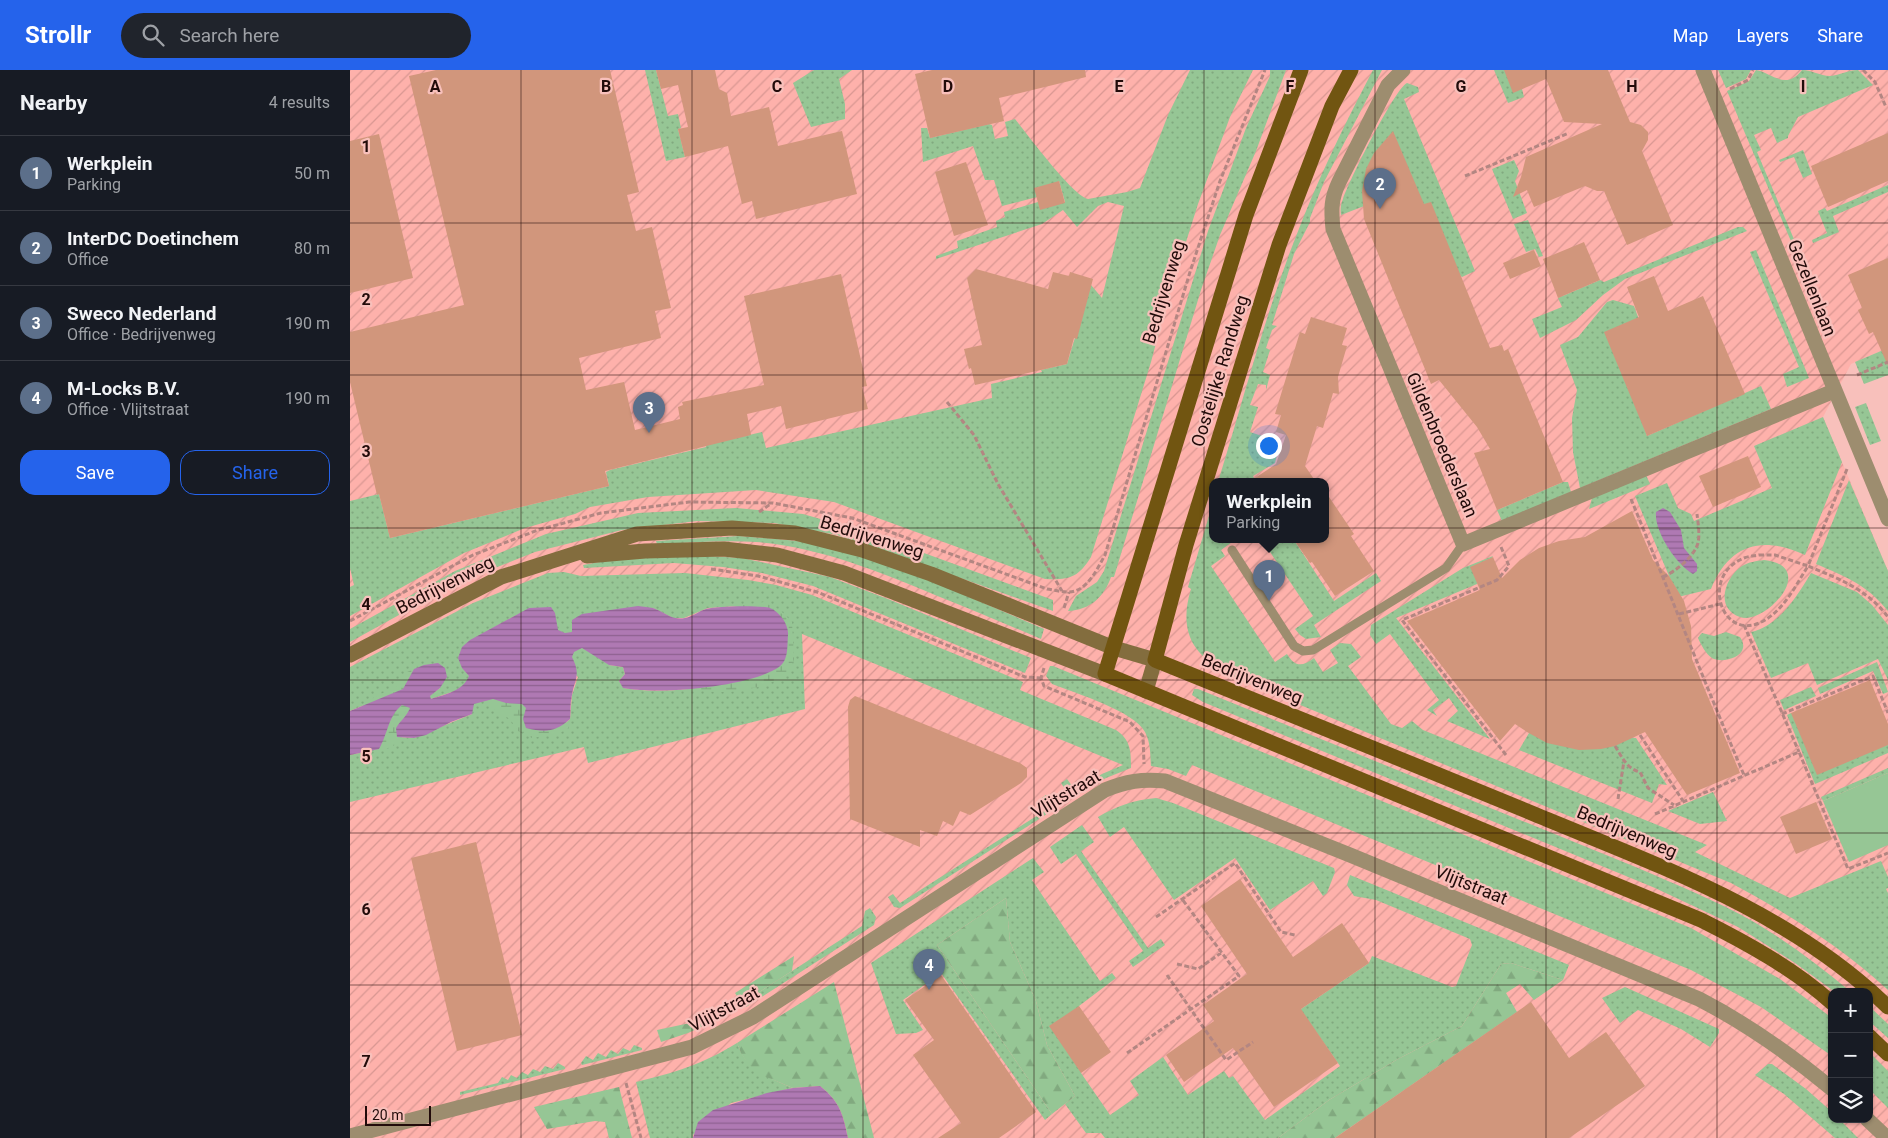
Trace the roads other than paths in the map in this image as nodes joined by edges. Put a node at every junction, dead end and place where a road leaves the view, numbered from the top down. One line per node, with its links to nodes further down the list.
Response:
1 (1301, 70): 10 (main road, Oostelijke Randweg)
2 (1352, 70): 12 (main road, Oostelijke Randweg)
3 (1403, 70): 7 (street, Gildenbroederslaan)
4 (1703, 70): 5 (street, Gezellenlaan)
5 (1834, 391): 6 (street, Gezellenlaan); 7 (street)
6 (1888, 519)
7 (1463, 544): 8 (lane, Gildenbroederslaan)
8 (1232, 550)
9 (560, 558): 10 (main road, Bedrijvenweg); 11 (main road, Bedrijvenweg); 13 (main road, Bedrijvenweg)
10 (1114, 648): 12 (main road, Bedrijvenweg); 13 (main road, Oostelijke Randweg)
11 (350, 655)
12 (1155, 660): 14 (main road, Oostelijke Randweg); 16 (main road, Bedrijvenweg)
13 (1105, 674): 14 (main road, Bedrijvenweg)
14 (1146, 691): 15 (main road, Bedrijvenweg)
15 (1828, 1000)
16 (1888, 1007)
17 (1873, 1040): 18 (main road)
18 (1888, 1054)
19 (1828, 1086): 21 (street, Vlijtstraat)
20 (1871, 1123): 22 (street)
21 (350, 1136)
22 (1887, 1138)

